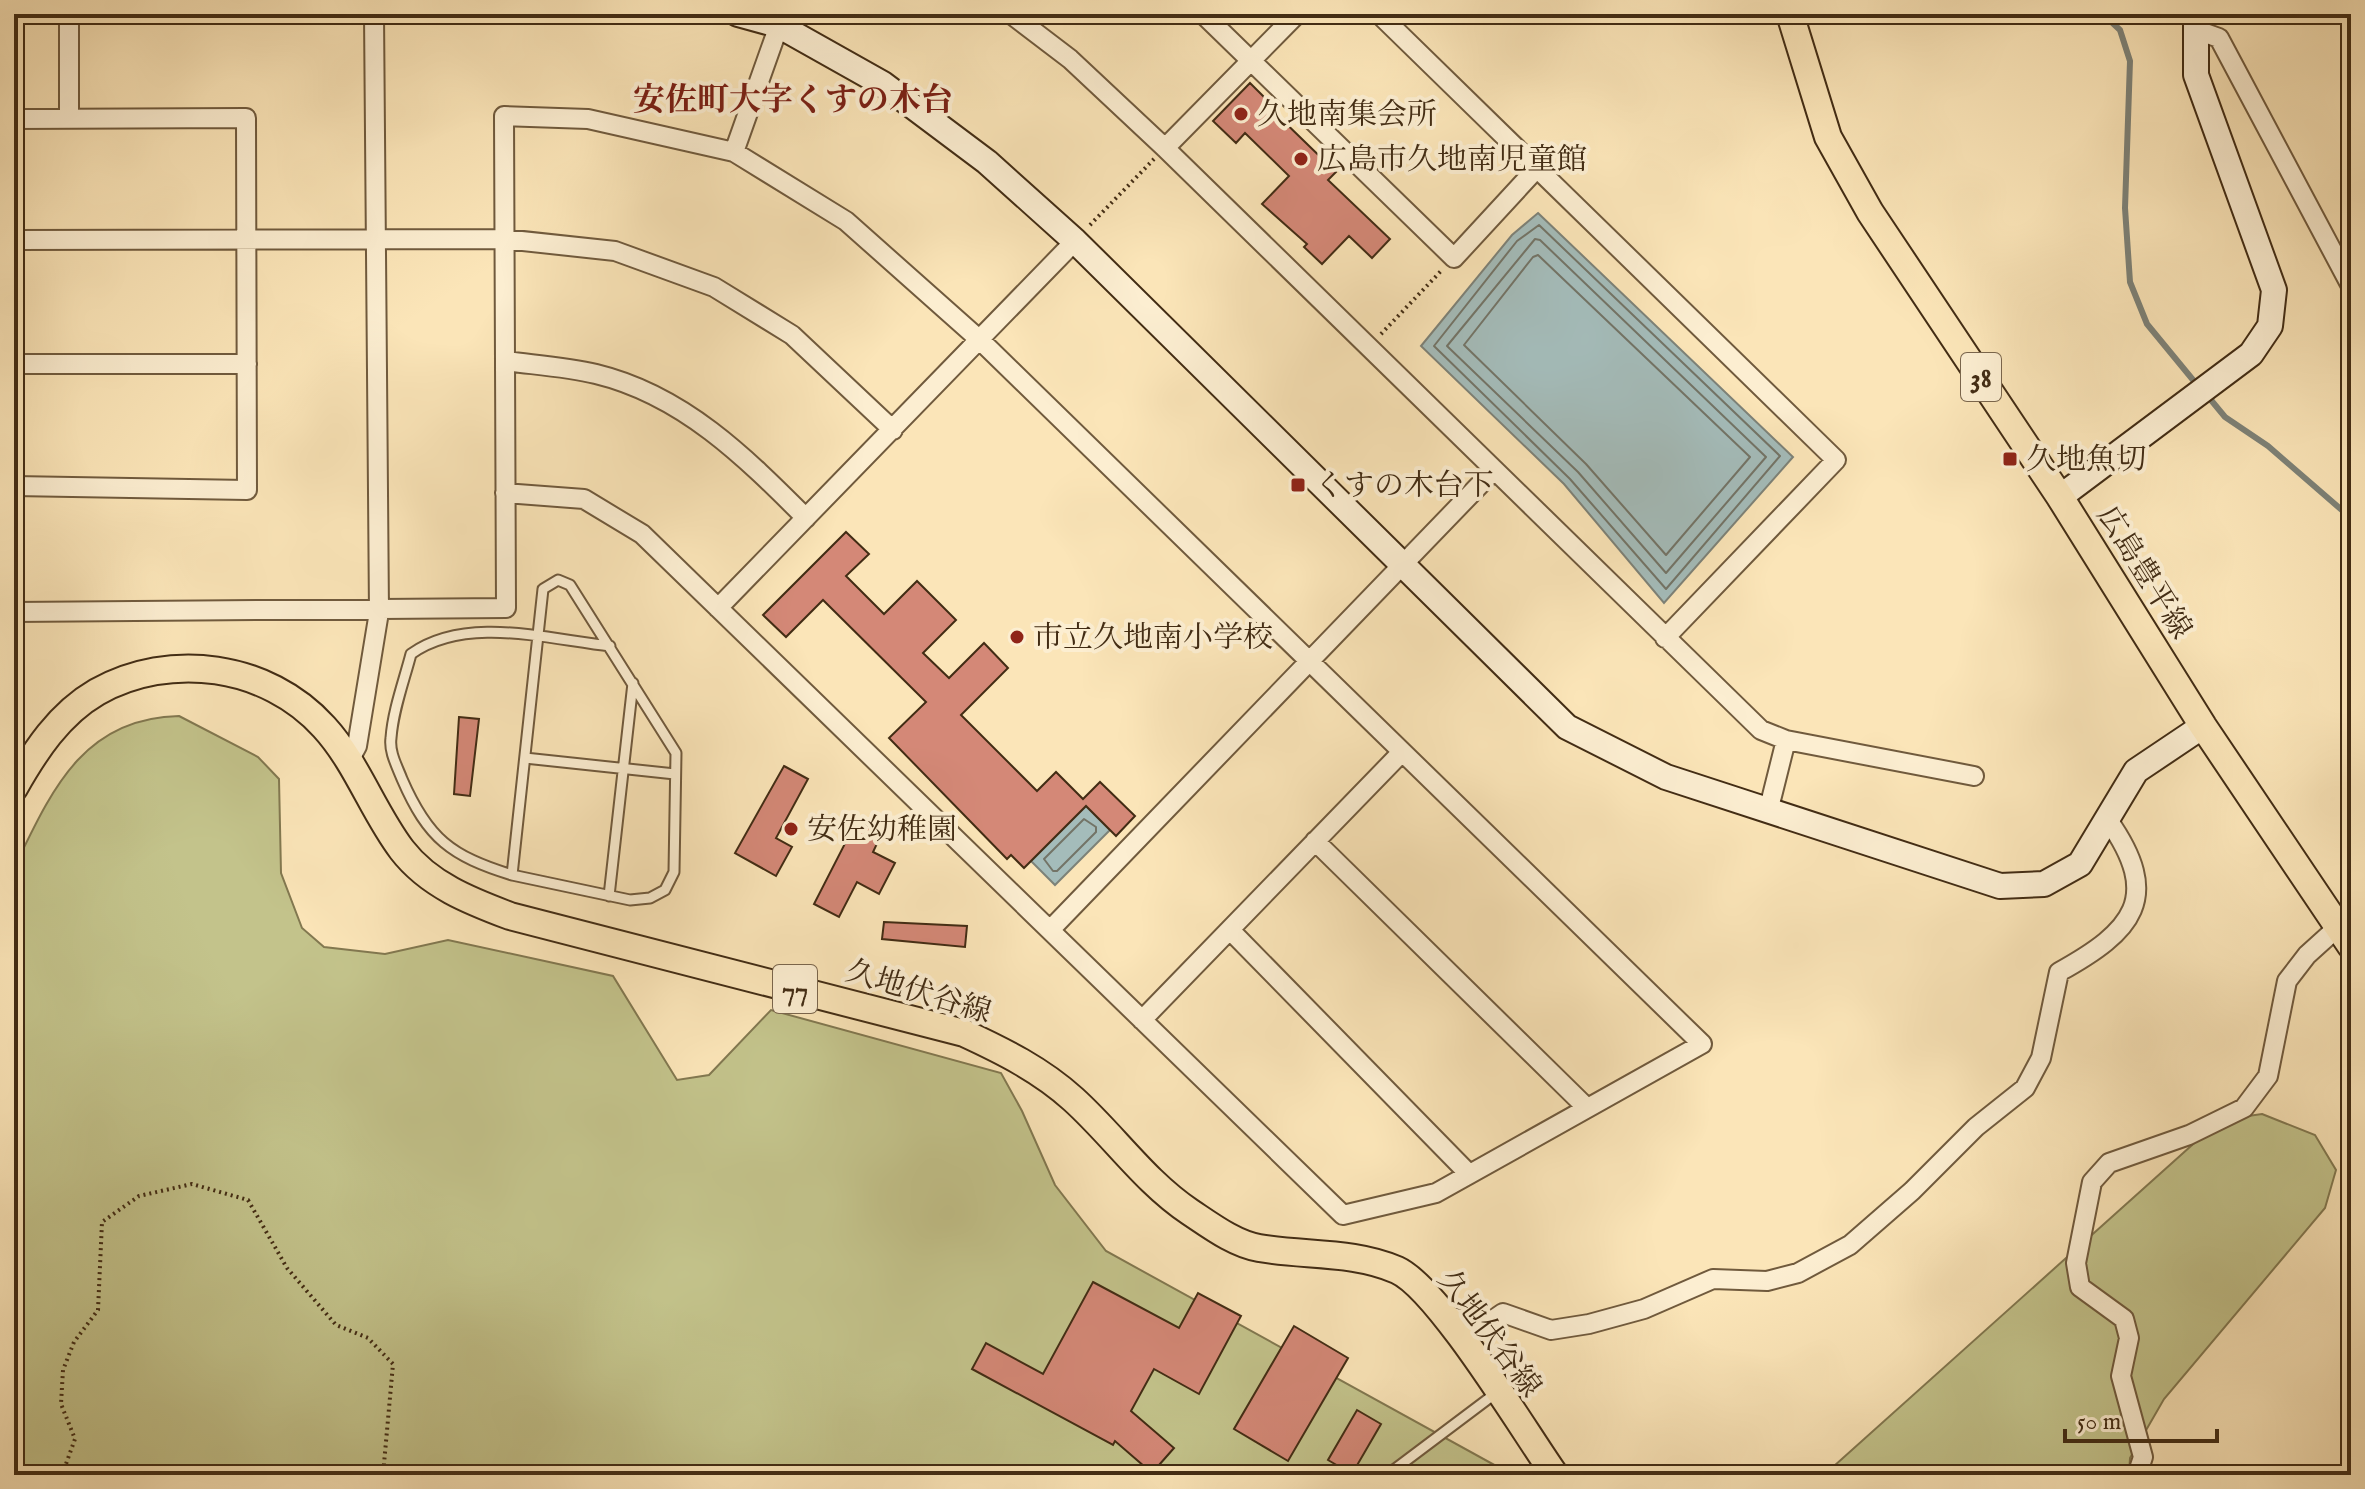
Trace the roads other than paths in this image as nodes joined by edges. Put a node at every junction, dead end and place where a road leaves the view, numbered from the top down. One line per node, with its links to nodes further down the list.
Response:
1 (69, 14): 13 (street)
2 (374, 14): 19 (street)
3 (738, 14): 9 (street)
4 (1011, 14): 15 (street)
5 (1203, 14): 11 (street)
6 (1297, 14): 11 (street)
7 (1379, 14): 16 (street)
8 (1790, 14): 31 (main road, 広島豊平線 / 38)
9 (780, 20): 14 (street); 17 (street)
10 (2195, 22): 22 (street); 31 (street)
11 (1251, 61): 15 (street); 16 (street)
12 (14, 119): 13 (street)
13 (69, 119): 18 (street)
14 (734, 152): 20 (street); 23 (street)
15 (1160, 153): 28 (street)
16 (1537, 168): 38 (street)
17 (1079, 236): 23 (street); 33 (street)
18 (247, 239): 19 (street); 21 (street); 26 (street)
19 (376, 239): 20 (street); 36 (street)
20 (504, 239): 24 (street); 27 (street)
21 (14, 240)
22 (2349, 279)
23 (981, 341): 27 (street); 40 (street)
24 (505, 361): 30 (street); 32 (street)
25 (14, 364): 26 (street)
26 (247, 364): 29 (street)
27 (893, 430): 32 (street)
28 (1493, 471): 33 (street); 38 (street)
29 (14, 486)
30 (505, 493): 34 (street); 36 (street)
31 (2060, 497): 42 (main road, 広島豊平線 / 38)
32 (806, 518): 34 (street)
33 (1402, 567): 40 (street); 51 (street)
34 (718, 608): 56 (street)
35 (14, 612): 36 (street)
36 (379, 612): 46 (street)
37 (538, 638): 39 (lane); 39 (lane); 45 (lane); 54 (lane)
38 (1665, 638): 43 (street)
39 (610, 646): 41 (lane)
40 (1311, 663): 44 (street); 56 (street)
41 (633, 683): 47 (lane); 48 (lane)
42 (2203, 726): 52 (street); 58 (main road, 広島豊平線 / 38)
43 (1786, 740): 49 (street); 51 (street)
44 (1402, 752): 53 (street); 60 (street)
45 (525, 758): 47 (lane); 54 (lane)
46 (349, 761): 50 (main road, 久地伏谷線 / 77); 62 (main road, 久地伏谷線 / 77)
47 (624, 768): 48 (lane); 55 (lane)
48 (675, 774): 55 (lane)
49 (1974, 776)
50 (14, 788)
51 (1768, 812): 52 (street)
52 (2108, 820): 62 (street)
53 (1315, 841): 57 (street); 60 (street)
54 (512, 875): 55 (lane)
55 (609, 896)
56 (1050, 930): 59 (street)
57 (1230, 930): 59 (street); 61 (street)
58 (2347, 937): 66 (street)
59 (1142, 1020): 61 (street)
60 (1587, 1108): 61 (street)
61 (1469, 1174)
62 (1445, 1315): 63 (main road, 久地伏谷線 / 77)
63 (1497, 1393): 64 (lane); 65 (main road, 久地伏谷線 / 77)
64 (1387, 1475)
65 (1555, 1475)
66 (2137, 1475)

